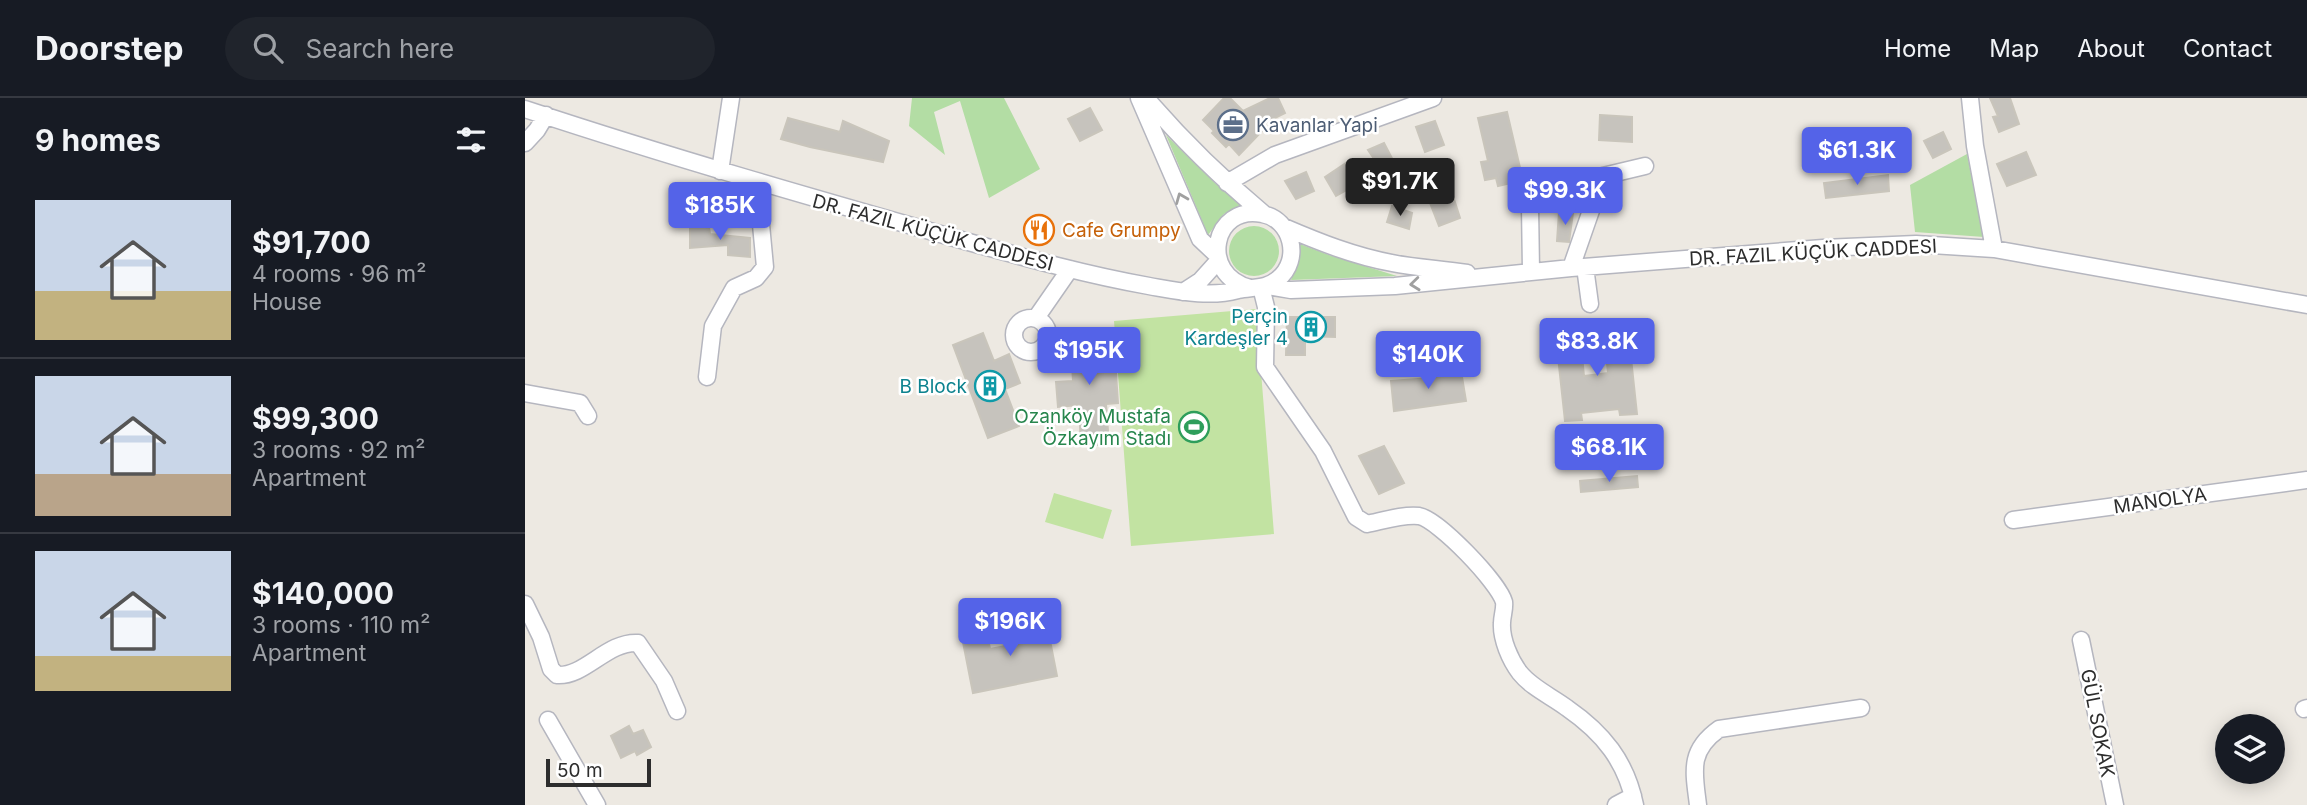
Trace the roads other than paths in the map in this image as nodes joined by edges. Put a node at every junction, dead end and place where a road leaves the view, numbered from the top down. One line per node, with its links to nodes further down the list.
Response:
1 (731, 98): 10 (street)
2 (1139, 98): 17 (street, one-way to 2)
3 (1146, 98): 12 (street)
4 (1433, 98): 12 (street)
5 (1970, 98): 16 (street)
6 (525, 108): 7 (street)
7 (545, 115): 8 (street); 10 (street)
8 (525, 143)
9 (1645, 166): 18 (street)
10 (720, 171): 11 (street)
11 (757, 182): 19 (street); 27 (street)
12 (1227, 183): 14 (street)
13 (1530, 205): 20 (street)
14 (1265, 214): 15 (street); 17 (street)
15 (1284, 227): 21 (street); 22 (street)
16 (1994, 249): 18 (street); 25 (street)
17 (1217, 258): 22 (street); 23 (street)
18 (1578, 267): 20 (street); 24 (street)
19 (1070, 269): 23 (street); 26 (street)
20 (1531, 271): 21 (street)
21 (1482, 276): 22 (street, one-way to 22)
22 (1259, 287): 23 (street); 37 (street)
23 (1183, 292)
24 (1590, 304)
25 (2307, 305)
26 (1036, 318)
27 (707, 377)
28 (525, 393): 29 (street)
29 (588, 416)
30 (2307, 480): 31 (street, MANOLYA)
31 (2014, 520)
32 (525, 604): 35 (street)
33 (2081, 640): 41 (street, GÜL SOKAK)
34 (1861, 709): 40 (street)
35 (677, 711)
36 (548, 720): 38 (street)
37 (1634, 800): 39 (street)
38 (597, 805)
39 (1616, 805)
40 (1697, 805)
41 (2115, 805)

